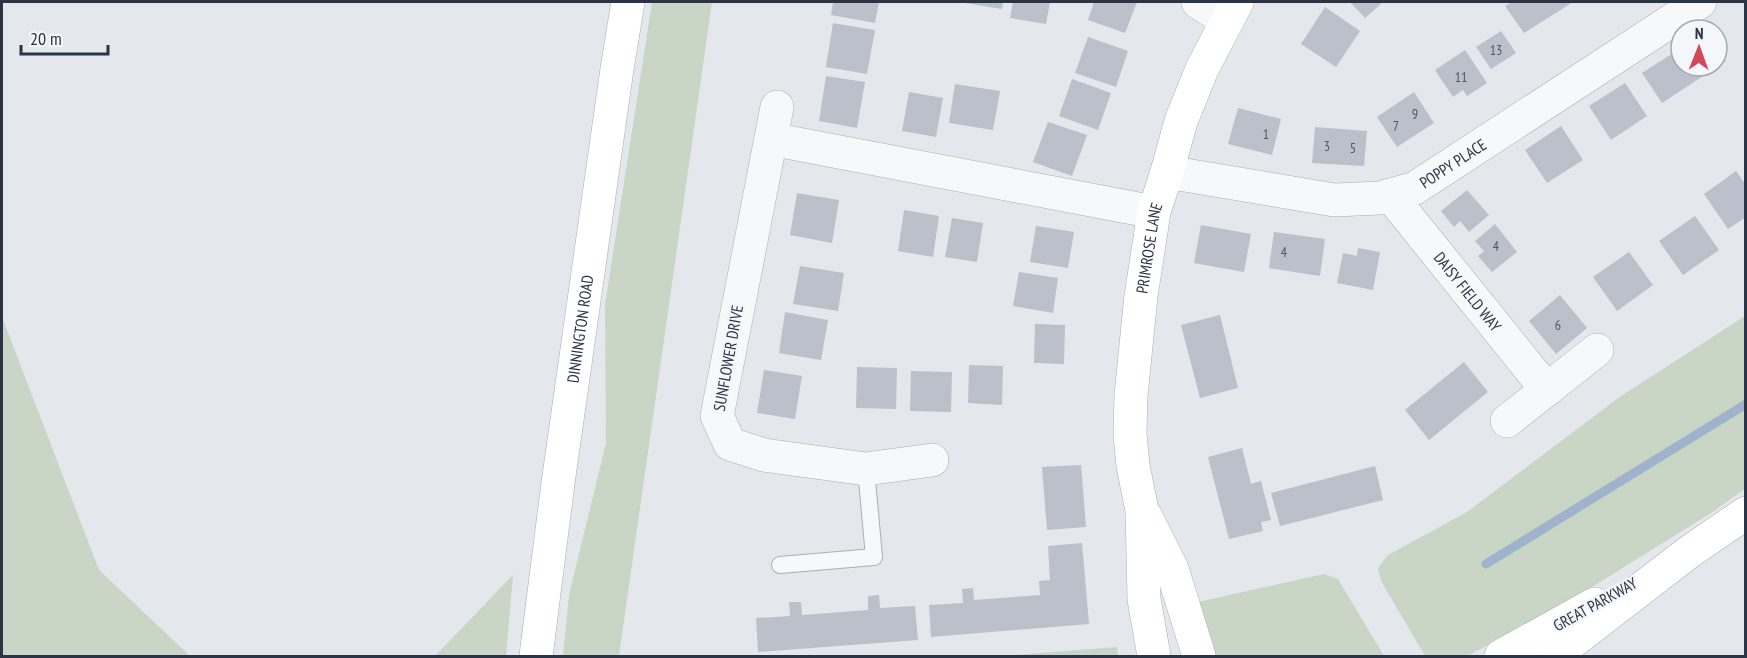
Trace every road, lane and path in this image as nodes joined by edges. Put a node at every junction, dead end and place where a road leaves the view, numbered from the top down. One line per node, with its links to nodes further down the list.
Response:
1 (628, 2): 17 (street, DINNINGTON ROAD)
2 (1198, 2): 4 (street)
3 (1700, 2): 6 (street, POPPY PLACE)
4 (1232, 10): 5 (street, PRIMROSE LANE)
5 (1167, 172): 6 (street, POPPY PLACE); 7 (street, PRIMROSE LANE)
6 (1390, 195): 9 (street, DAISY FIELD WAY)
7 (1154, 212): 12 (street, SUNFLOWER DRIVE); 13 (street, PRIMROSE LANE)
8 (1597, 350): 9 (street)
9 (1547, 390): 10 (street)
10 (1507, 421)
11 (932, 459): 12 (street, SUNFLOWER DRIVE)
12 (866, 469): 16 (lane)
13 (1142, 510): 18 (street, PRIMROSE LANE); 19 (street, PRIMROSE LANE)
14 (1746, 513): 15 (street, GREAT PARKWAY)
15 (1689, 552): 20 (street, GREAT PARKWAY); 21 (street, GREAT PARKWAY)
16 (780, 566)
17 (536, 657)
18 (1154, 657)
19 (1199, 657)
20 (1501, 657)
21 (1554, 657)

